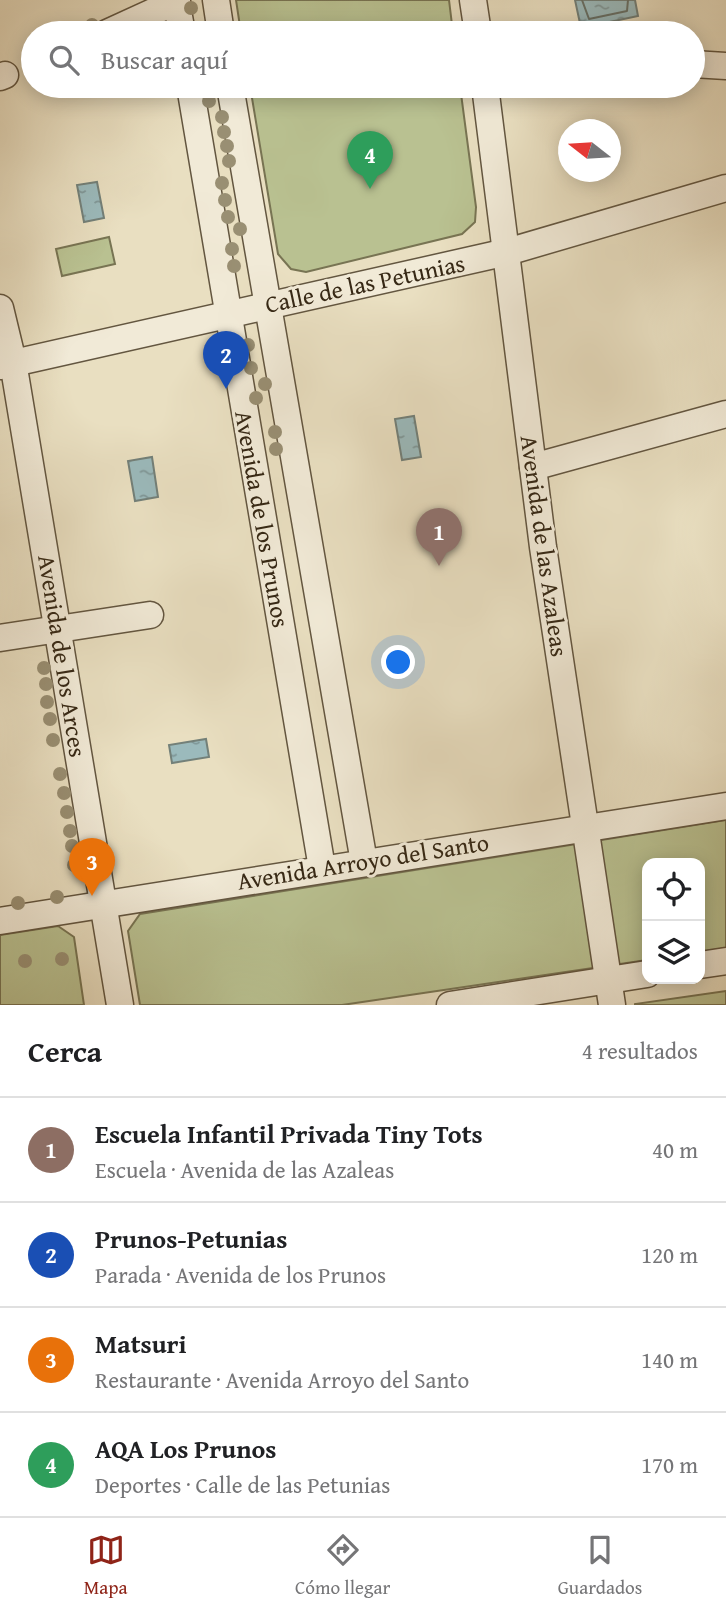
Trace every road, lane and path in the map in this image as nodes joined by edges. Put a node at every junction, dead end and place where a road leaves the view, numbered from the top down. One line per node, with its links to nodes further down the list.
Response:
1 (176, 0): 4 (street); 5 (street)
2 (216, 0): 6 (street)
3 (473, 0): 7 (street)
4 (132, 21)
5 (180, 21)
6 (219, 21)
7 (476, 21)
8 (705, 65): 9 (street)
9 (726, 66)
10 (192, 98): 17 (street, Avenida de los Prunos)
11 (232, 98): 15 (street, Avenida de los Prunos)
12 (487, 98): 14 (street, Avenida de las Azaleas)
13 (726, 188): 14 (street, Calle de las Petunias)
14 (507, 252): 15 (street, Calle de las Petunias); 20 (street, Avenida de las Azaleas)
15 (267, 305): 17 (street, Calle de las Petunias); 26 (street, Avenida de los Prunos)
16 (0, 308): 18 (street, Avenida de los Arces)
17 (227, 313): 18 (street, Calle de las Petunias); 27 (street, Avenida de los Prunos)
18 (6, 364): 22 (street, Avenida de los Arces)
19 (726, 414): 20 (street)
20 (533, 467): 25 (street, Avenida de las Azaleas)
21 (150, 615): 22 (street)
22 (57, 629): 23 (street); 28 (street, Avenida de los Arces)
23 (0, 638)
24 (726, 806): 25 (street, Avenida Arroyo del Santo)
25 (583, 828): 26 (street, Avenida Arroyo del Santo); 33 (street, Avenida de las Azaleas)
26 (364, 862): 27 (street, Avenida Arroyo del Santo)
27 (321, 868): 28 (street, Avenida Arroyo del Santo)
28 (103, 903): 29 (street, Avenida Arroyo del Santo); 34 (street, Avenida de los Arces)
29 (0, 921)
30 (726, 961): 31 (street)
31 (705, 964)
32 (642, 976): 33 (street)
33 (610, 992): 35 (street)
34 (120, 1005)
35 (450, 1005)

